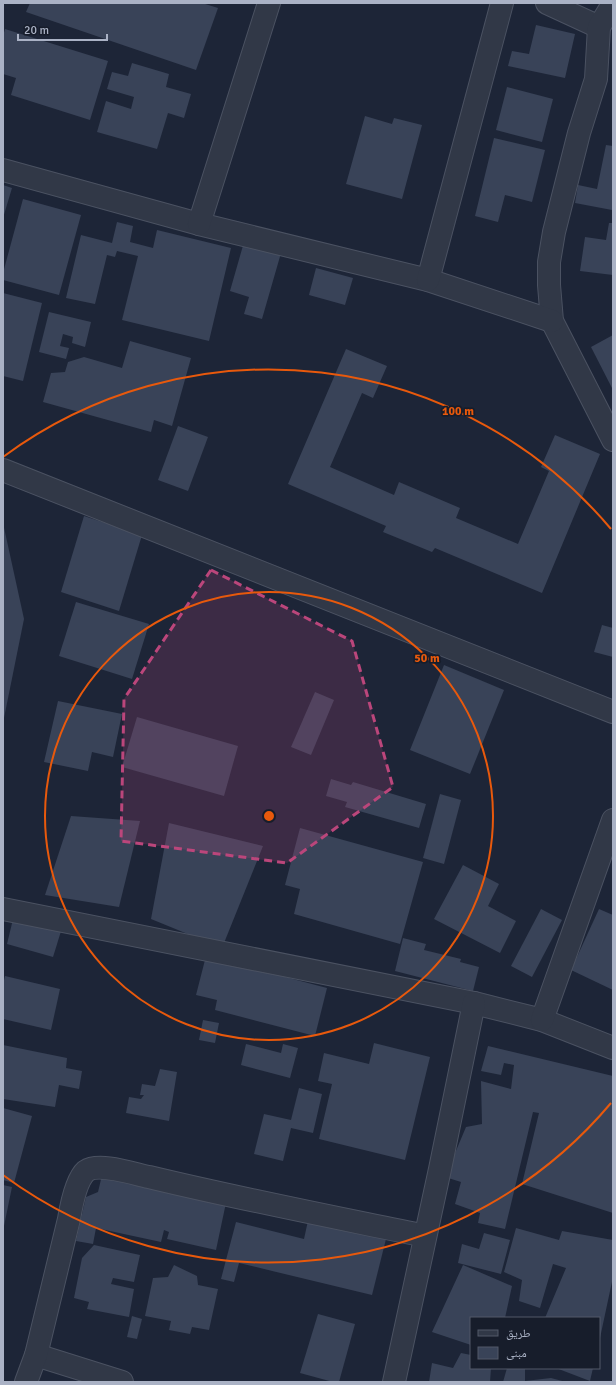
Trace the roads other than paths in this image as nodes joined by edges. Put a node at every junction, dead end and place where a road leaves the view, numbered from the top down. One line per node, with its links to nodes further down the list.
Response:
1 (269, 3): 8 (street)
2 (502, 3): 9 (street)
3 (547, 3): 5 (street)
4 (613, 4): 5 (street)
5 (599, 27): 6 (street)
6 (605, 82): 10 (street)
7 (3, 170): 8 (street)
8 (199, 224): 9 (street)
9 (428, 280): 10 (street)
10 (552, 321): 11 (street)
11 (613, 440)
12 (3, 470): 13 (street)
13 (613, 712)
14 (613, 820): 17 (street)
15 (3, 908): 16 (street)
16 (474, 1003): 17 (street); 19 (street)
17 (542, 1020): 18 (street)
18 (613, 1048)
19 (425, 1236): 20 (street); 23 (street)
20 (36, 1356): 21 (street); 22 (street)
21 (26, 1382)
22 (122, 1382)
23 (394, 1382)

